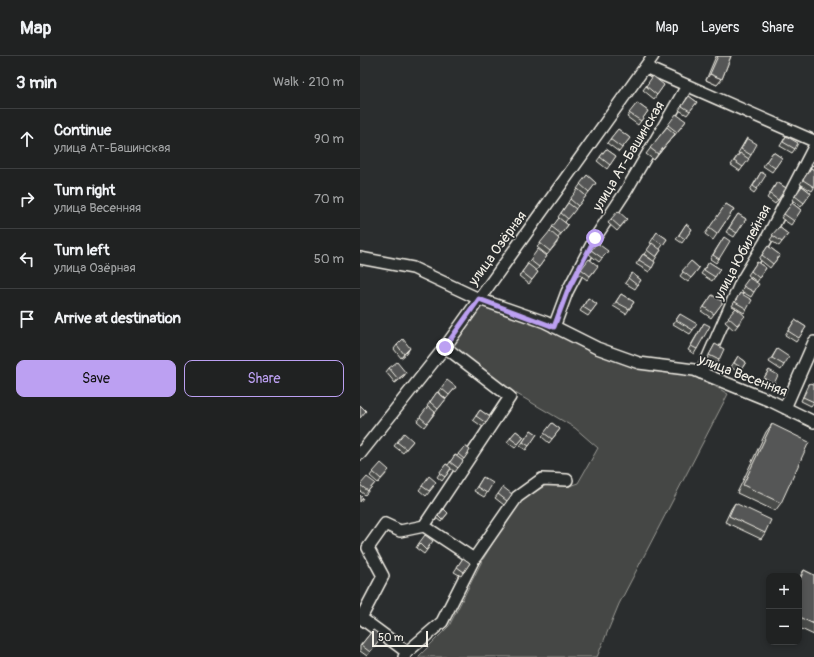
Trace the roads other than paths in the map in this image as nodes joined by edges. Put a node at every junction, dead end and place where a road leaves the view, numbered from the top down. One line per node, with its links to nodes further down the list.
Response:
1 (653, 56): 2 (street, улица Озёрная)
2 (645, 67): 3 (street); 7 (street, улица Озёрная)
3 (687, 86): 4 (street); 8 (street, улица Ат-Башинская)
4 (814, 141)
5 (814, 147): 11 (street, улица Юбилейная)
6 (360, 258): 7 (street, улица Весенняя)
7 (479, 299): 8 (street, улица Весенняя); 10 (street, улица Озёрная)
8 (554, 327): 11 (street, улица Весенняя)
9 (814, 342): 12 (street)
10 (445, 347): 14 (street, улица Озёрная); 16 (street)
11 (701, 373): 12 (street, улица Весенняя)
12 (785, 408): 13 (street, улица Весенняя)
13 (814, 422)
14 (360, 454)
15 (567, 480): 17 (street)
16 (424, 526): 17 (street); 18 (street)
17 (474, 559): 18 (street)
18 (405, 654)

